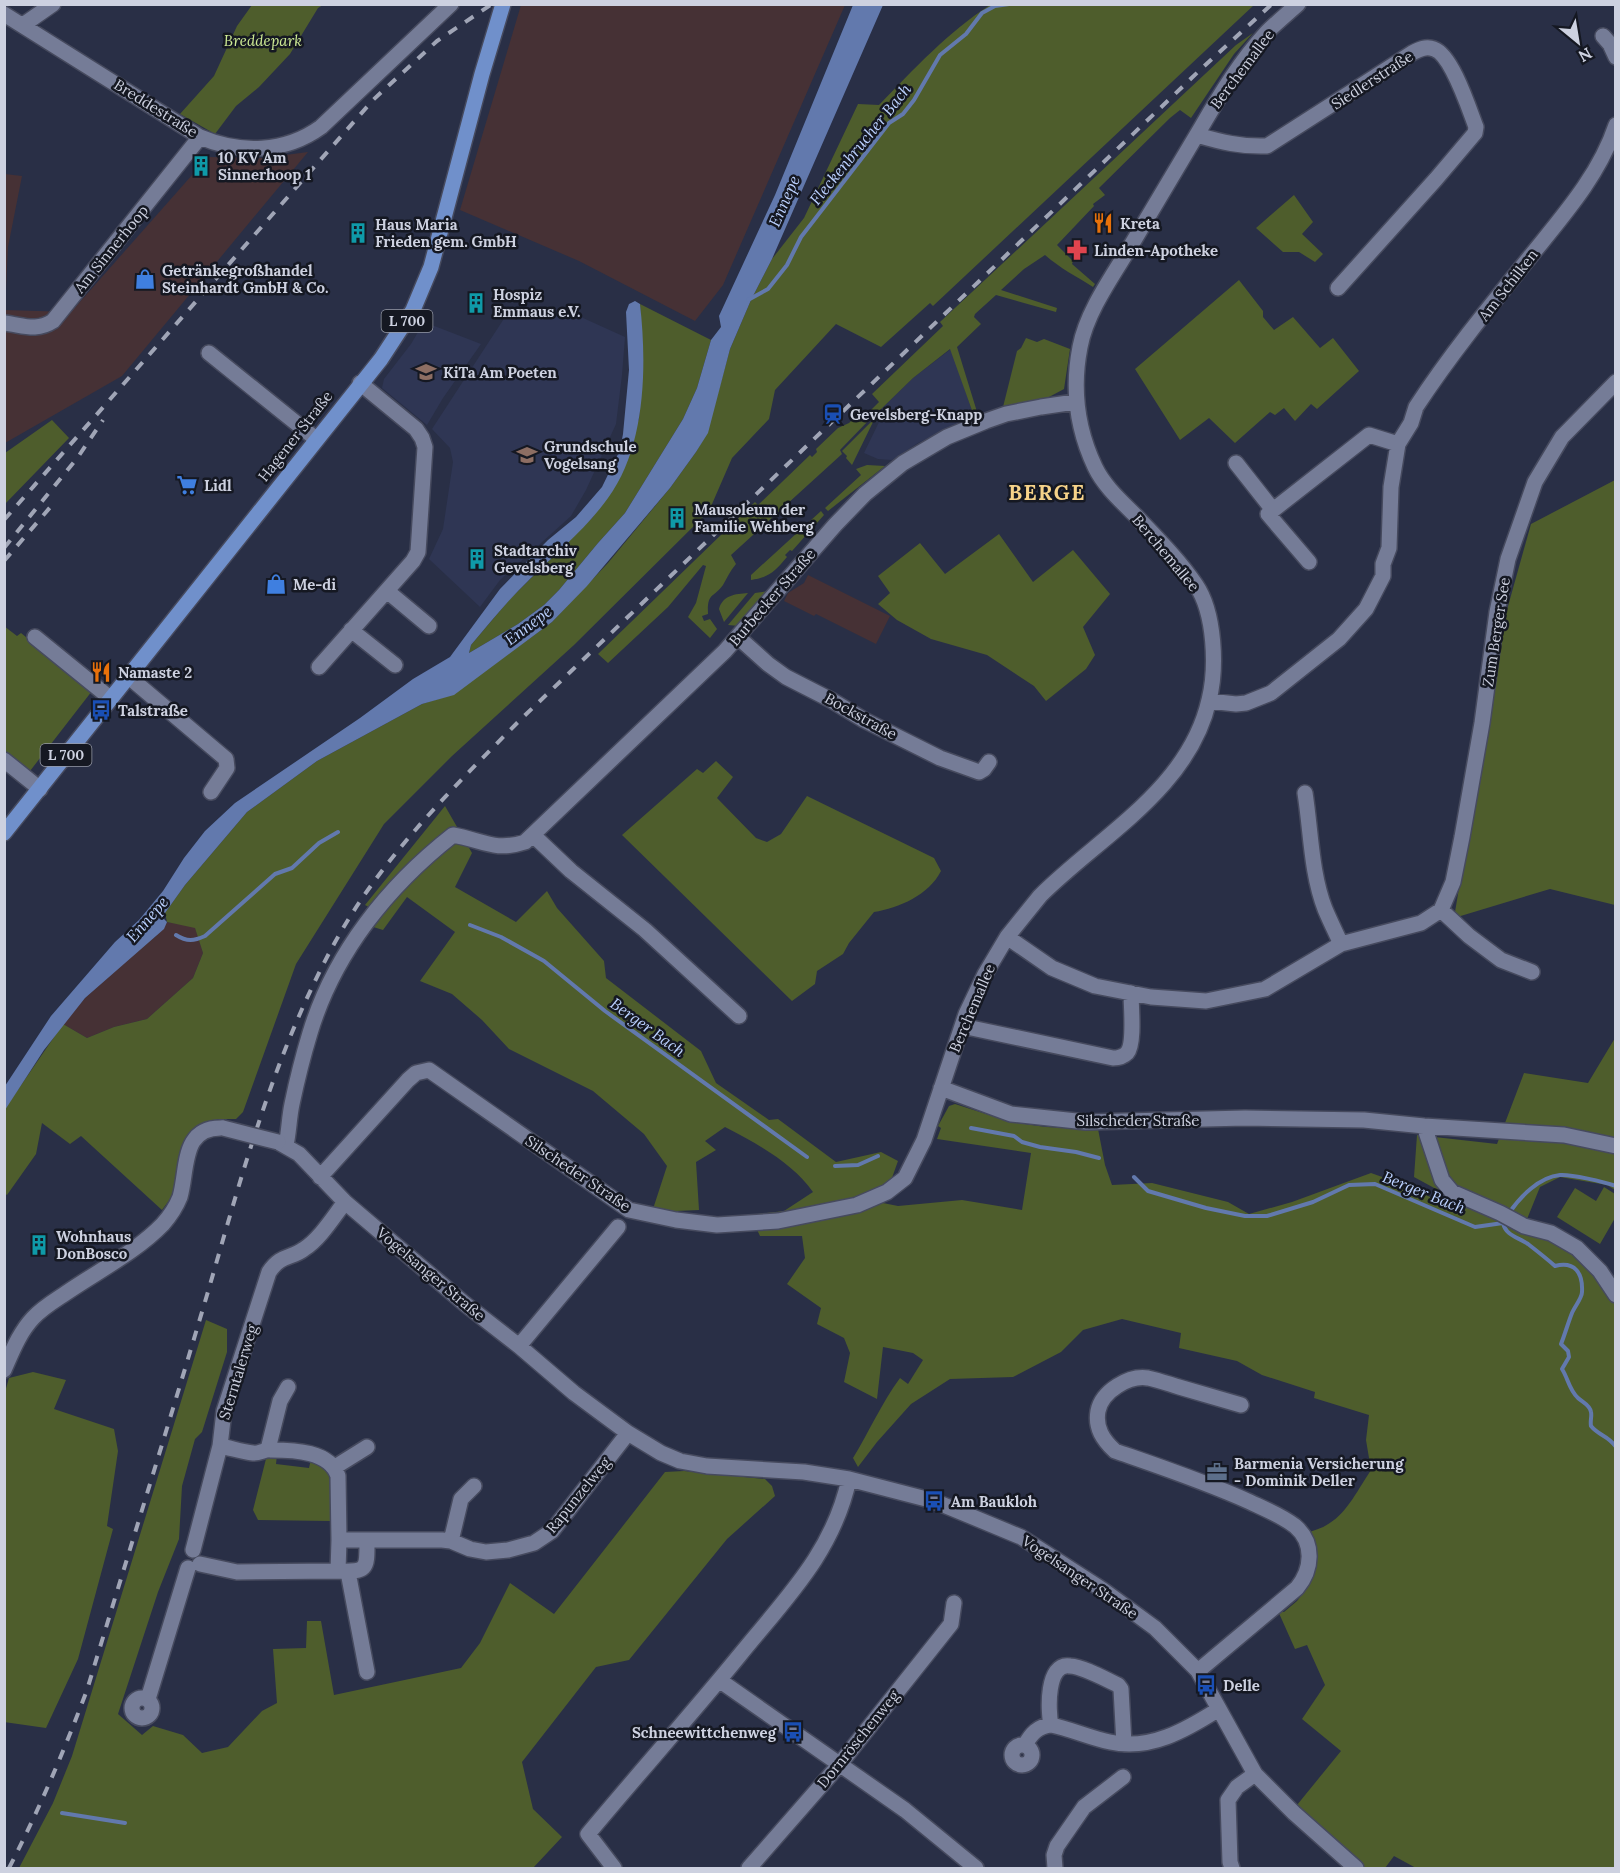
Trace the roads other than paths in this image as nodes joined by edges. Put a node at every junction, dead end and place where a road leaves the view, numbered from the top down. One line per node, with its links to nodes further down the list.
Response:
1 (53, 4): 6 (street)
2 (451, 4): 11 (street, Breddestraße)
3 (503, 4): 16 (main road, Hagener Straße / L 700)
4 (1298, 4): 10 (street, Berchemallee)
5 (4, 14): 6 (street, Breddestraße)
6 (23, 25): 11 (street, Breddestraße)
7 (1603, 36): 8 (street)
8 (1616, 57)
9 (1616, 125): 19 (street, Am Schilken)
10 (1197, 135): 12 (street, Siedlerstraße); 17 (street, Berchemallee)
11 (200, 137): 13 (street, Am Sinnerhoop)
12 (1338, 288)
13 (4, 323)
14 (209, 353): 18 (street)
15 (1616, 382): 40 (street, Zum Berger See)
16 (360, 383): 18 (main road, Hagener Straße / L 700); 23 (street)
17 (1075, 402): 27 (street, Burbecker Straße); 32 (street, Berchemallee)
18 (316, 438): 30 (main road, Hagener Straße / L 700)
19 (1398, 444): 21 (street); 32 (street, Am Schilken)
20 (1236, 463): 21 (street)
21 (1273, 510): 22 (street)
22 (1309, 562)
23 (387, 591): 24 (street); 25 (street)
24 (429, 626)
25 (351, 630): 28 (street); 29 (street)
26 (35, 637): 31 (street)
27 (739, 638): 34 (street, Bockstraße); 39 (street, Burbecker Straße)
28 (394, 665)
29 (319, 667)
30 (129, 677): 31 (main road, Hagener Straße / L 700); 36 (street)
31 (110, 698): 35 (main road, Hagener Straße / L 700)
32 (1209, 701): 41 (street, Berchemallee)
33 (4, 760): 35 (street)
34 (990, 762)
35 (40, 789): 38 (main road, Hagener Straße / L 700)
36 (211, 792)
37 (1305, 793): 42 (street)
38 (4, 833)
39 (533, 835): 45 (street); 49 (street, Burbecker Straße)
40 (1441, 910): 42 (street); 43 (street)
41 (1007, 937): 44 (street); 46 (street, Berchemallee)
42 (1341, 944): 44 (street)
43 (1532, 972)
44 (1131, 993): 46 (street)
45 (739, 1016)
46 (962, 1026): 47 (street, Berchemallee)
47 (941, 1088): 48 (street, Silscheder Straße); 51 (street, Silscheder Straße)
48 (1424, 1126): 50 (street, Silscheder Straße); 54 (street)
49 (282, 1143): 51 (street, Vogelsanger Straße); 56 (street, Vogelsanger Straße, bridge)
50 (1616, 1146)
51 (320, 1177): 52 (street, Vogelsanger Straße)
52 (345, 1202): 55 (street, Vogelsanger Straße); 60 (street, Sterntalerweg)
53 (618, 1227): 55 (street)
54 (1616, 1295)
55 (519, 1346): 59 (street, Vogelsanger Straße)
56 (4, 1370)
57 (288, 1387): 62 (street)
58 (1241, 1405): 72 (street)
59 (628, 1433): 64 (street, Vogelsanger Straße); 68 (street, Rapunzelweg)
60 (220, 1446): 62 (street); 69 (street, Sterntalerweg)
61 (367, 1447): 63 (street)
62 (268, 1449): 63 (street)
63 (335, 1467): 66 (street)
64 (849, 1479): 72 (street, Vogelsanger Straße); 74 (street)
65 (474, 1486): 68 (street)
66 (339, 1540): 67 (street, Rapunzelweg); 70 (street)
67 (367, 1540): 68 (street, Rapunzelweg); 70 (street)
68 (451, 1540)
69 (194, 1561): 70 (street); 75 (street, Sterntalerweg)
70 (343, 1572): 73 (street)
71 (954, 1603): 80 (street, Dornröschenweg)
72 (1198, 1671): 76 (street, Vogelsanger Straße)
73 (367, 1672)
74 (719, 1680): 80 (street); 83 (street)
75 (148, 1699)
76 (1219, 1709): 78 (street); 81 (street, Vogelsanger Straße)
77 (1051, 1725): 78 (street); 78 (street); 79 (street)
78 (1124, 1744)
79 (1025, 1745)
80 (839, 1765): 84 (street, Dornröschenweg); 85 (street)
81 (1255, 1774): 87 (street); 88 (street, Vogelsanger Straße)
82 (1123, 1777): 86 (street)
83 (614, 1869)
84 (749, 1869)
85 (976, 1869)
86 (1055, 1869)
87 (1232, 1869)
88 (1356, 1869)

